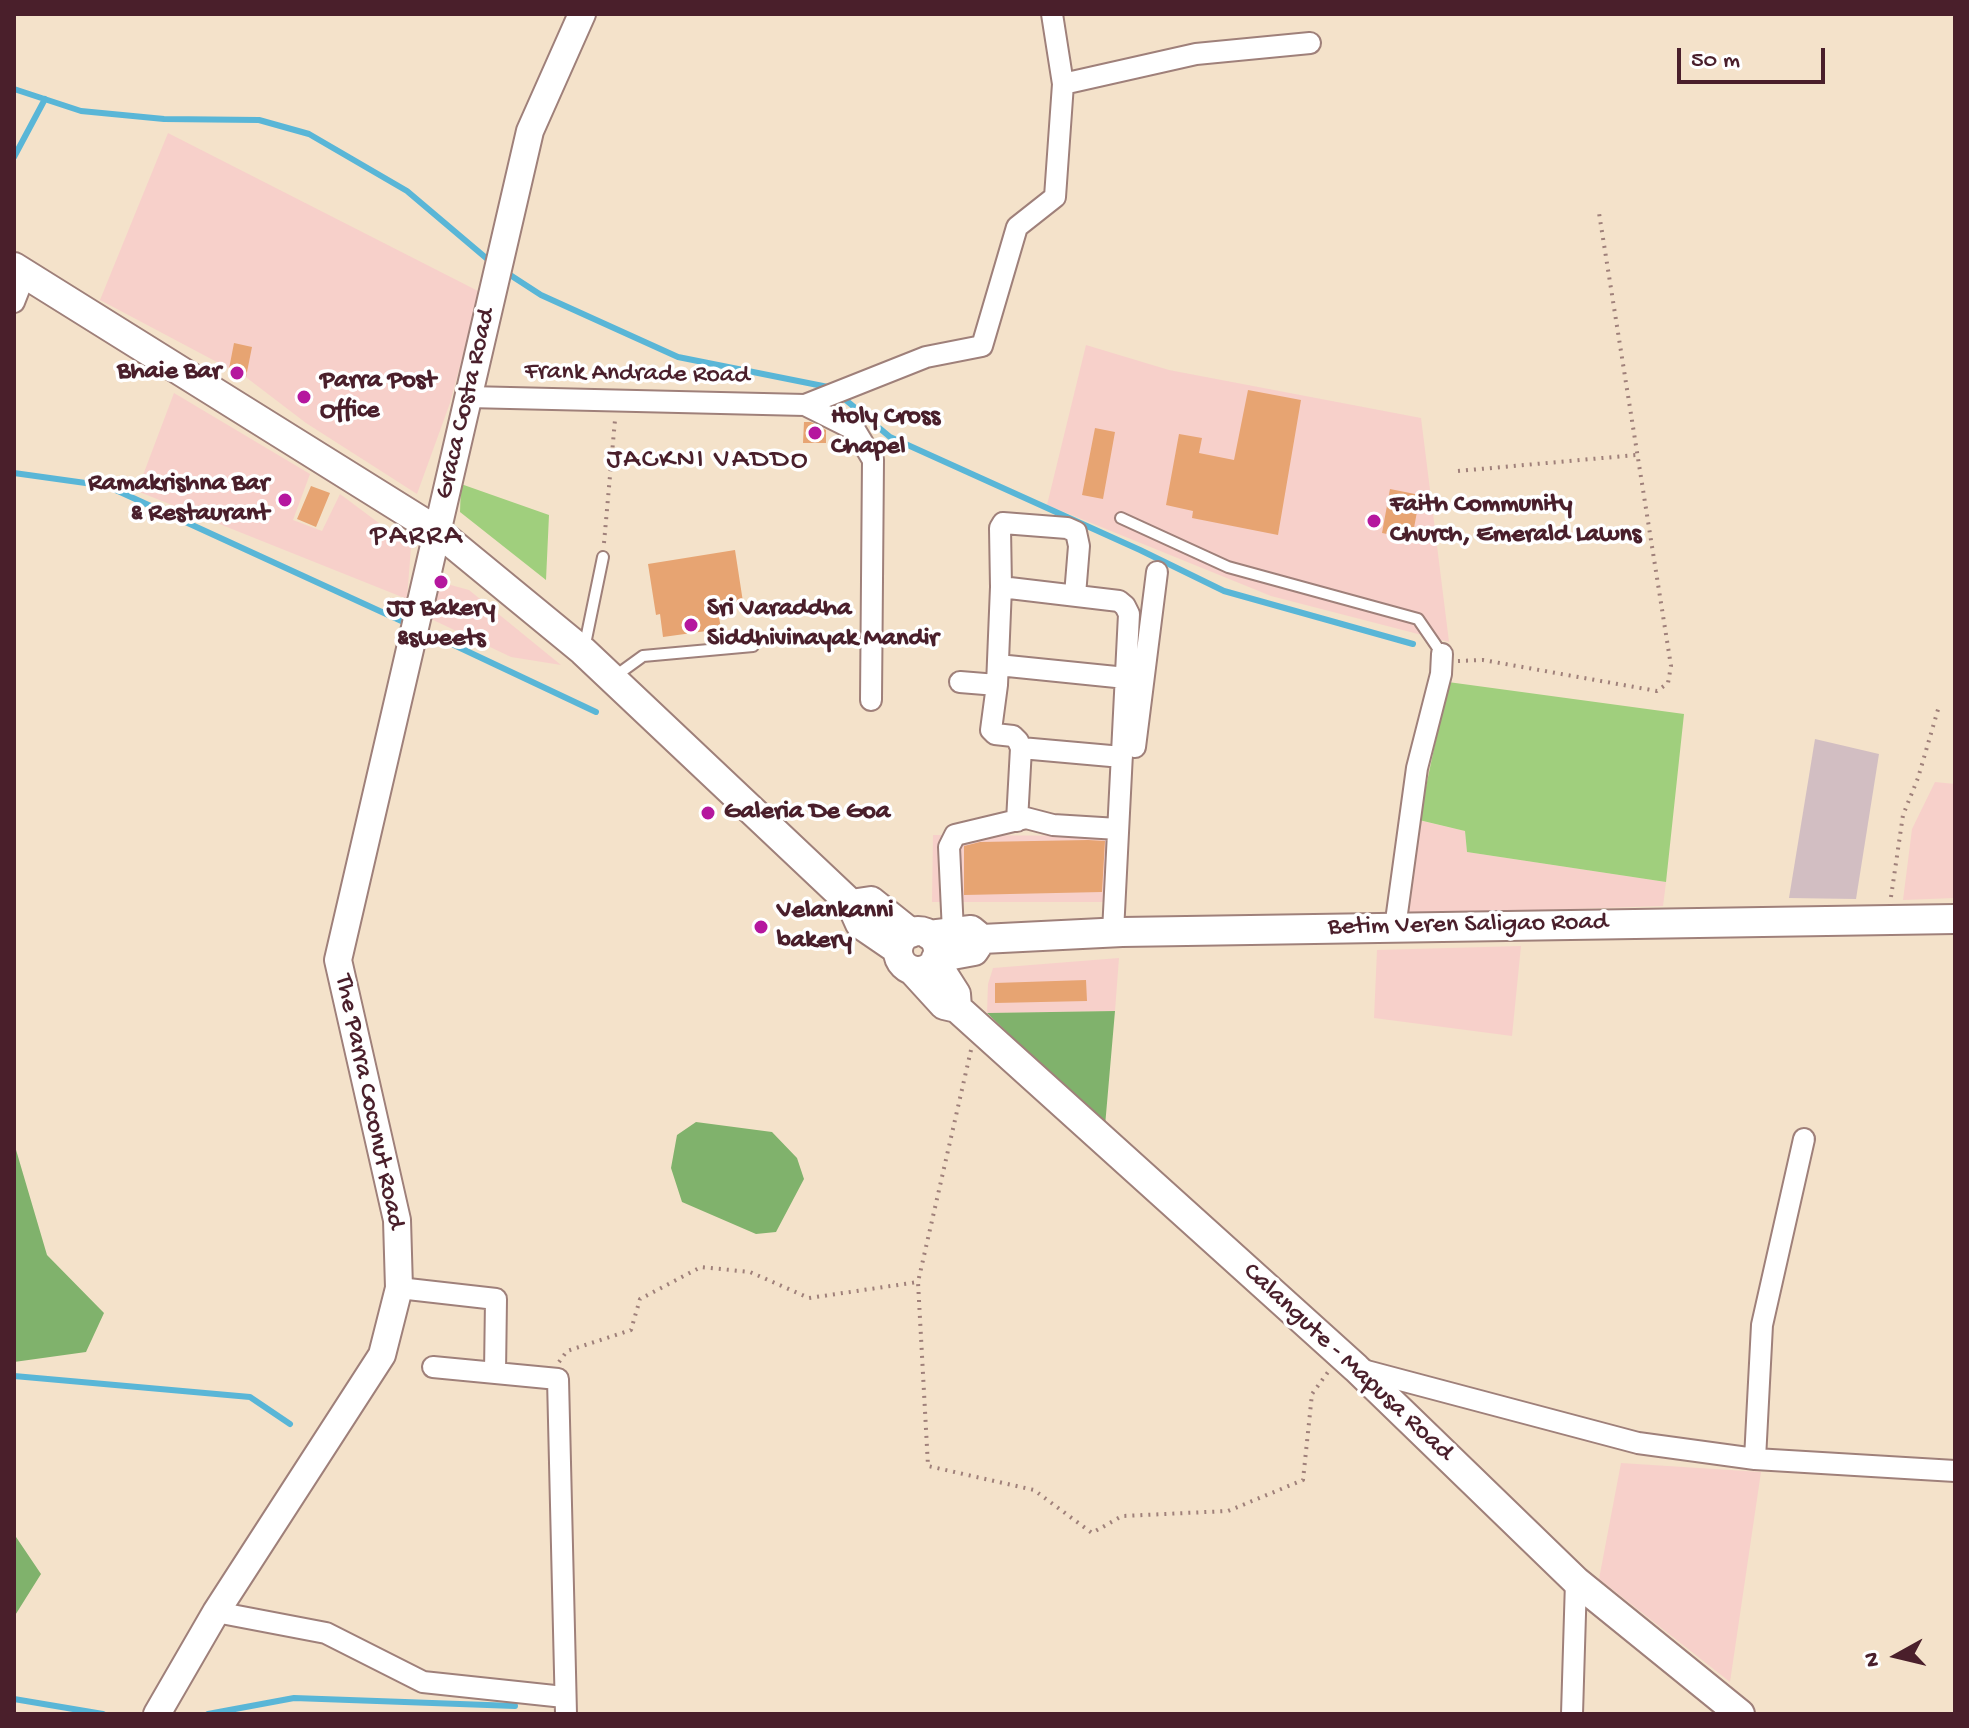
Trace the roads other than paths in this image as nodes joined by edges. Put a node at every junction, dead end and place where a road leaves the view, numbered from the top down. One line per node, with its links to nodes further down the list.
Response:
1 (582, 14): 7 (street, Graca Costa Road)
2 (1052, 14): 4 (street)
3 (1310, 43): 4 (street)
4 (1063, 84): 8 (street)
5 (19, 271): 6 (street); 10 (main road, Calangute - Mapusa Road)
6 (14, 302)
7 (468, 397): 8 (street, Frank Andrade Road); 10 (street, Graca Costa Road)
8 (805, 405): 22 (street)
9 (1121, 518): 17 (lane)
10 (437, 531): 16 (main road, Calangute - Mapusa Road); 32 (street, The Parra Coconut Road)
11 (603, 557): 16 (lane)
12 (1157, 572): 29 (street)
13 (1001, 587): 14 (street); 14 (street); 18 (street)
14 (1075, 595): 20 (street)
15 (753, 646): 19 (lane)
16 (583, 651): 19 (main road, Calangute - Mapusa Road)
17 (1442, 654): 28 (street)
18 (997, 675): 20 (street); 21 (street); 23 (street)
19 (613, 678): 30 (main road, Calangute - Mapusa Road)
20 (1126, 678): 24 (street)
21 (960, 682)
22 (871, 700)
23 (1021, 748): 24 (street); 25 (street)
24 (1122, 757): 26 (street)
25 (1017, 821): 26 (street); 30 (street)
26 (1118, 829): 29 (street)
27 (1955, 919): 28 (main road, Betim Veren Saligao Road)
28 (1395, 928): 29 (main road, Betim Veren Saligao Road)
29 (1117, 932): 30 (main road, Betim Veren Saligao Road)
30 (925, 948): 33 (main road, Calangute - Mapusa Road)
31 (1804, 1139): 36 (street)
32 (399, 1288): 35 (street); 39 (street, The Parra Coconut Road)
33 (1348, 1361): 36 (street); 38 (main road, Calangute - Mapusa Road)
34 (433, 1367): 35 (street)
35 (495, 1373): 40 (street)
36 (1755, 1459): 37 (street)
37 (1955, 1471)
38 (1576, 1581): 42 (street); 43 (main road, Calangute - Mapusa Road)
39 (216, 1612): 40 (street); 41 (street, The Parra Coconut Road)
40 (565, 1705)
41 (157, 1714)
42 (1572, 1714)
43 (1740, 1714)

